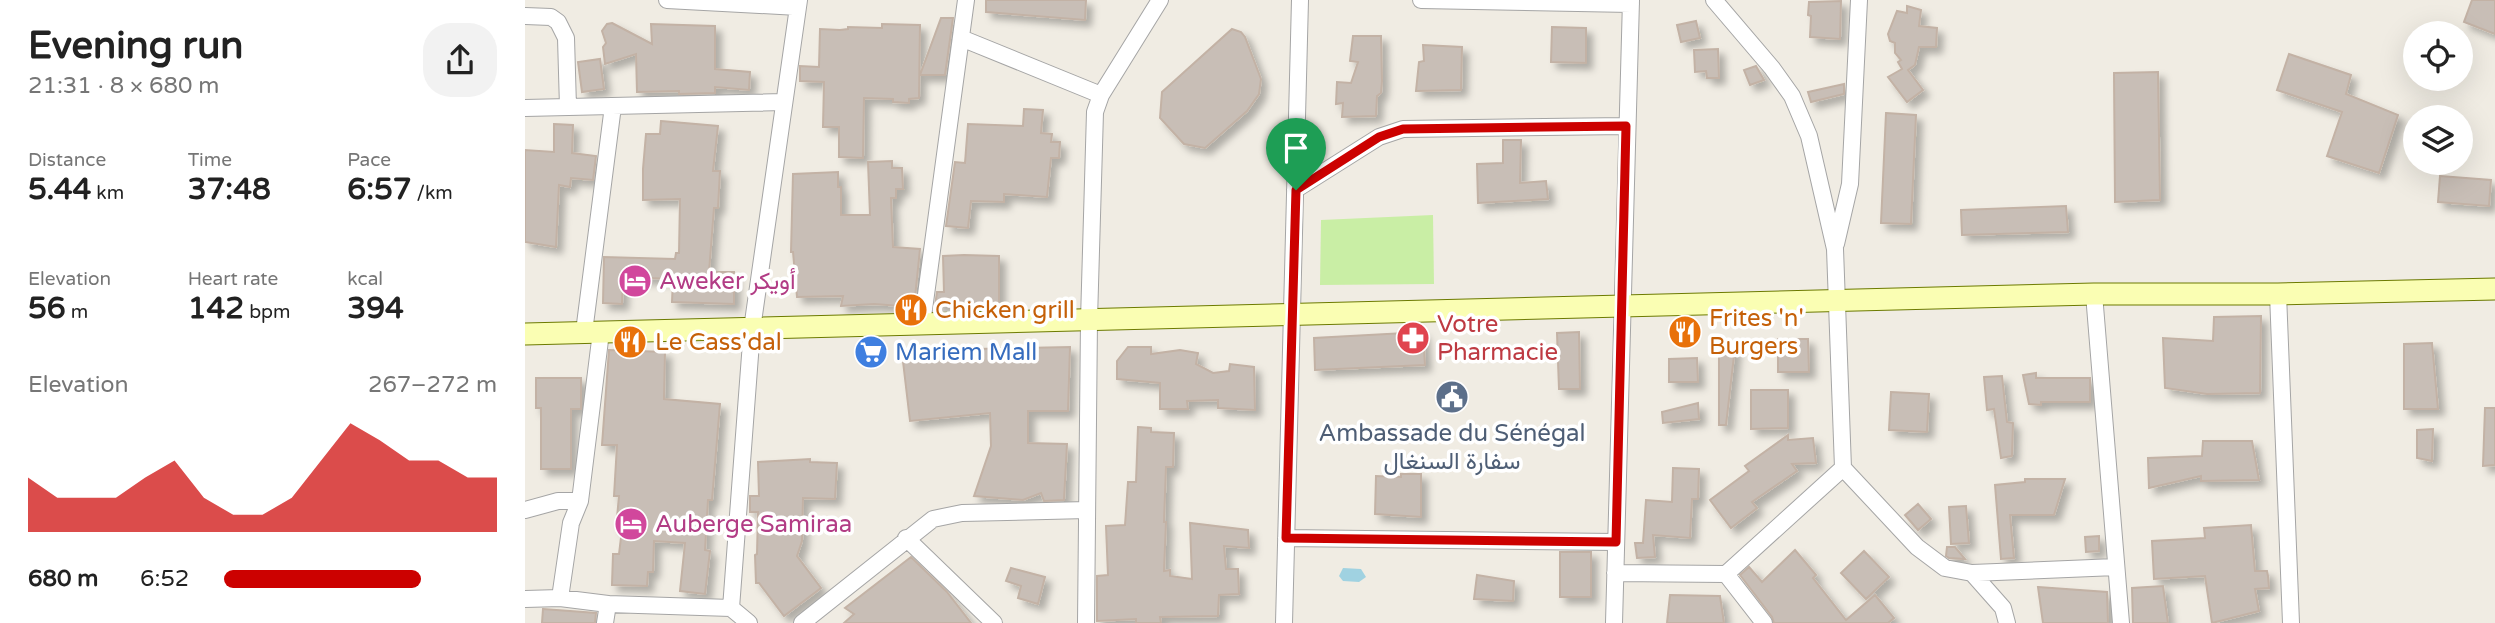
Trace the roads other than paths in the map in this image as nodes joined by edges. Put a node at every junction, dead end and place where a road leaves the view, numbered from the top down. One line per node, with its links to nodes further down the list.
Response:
1 (667, 0): 10 (street)
2 (966, 0): 12 (street)
3 (1160, 0): 13 (street)
4 (1300, 0): 19 (street)
5 (1421, 0): 6 (street)
6 (1468, 0): 9 (street)
7 (1714, 0): 20 (street)
8 (1859, 0): 20 (street)
9 (1631, 2): 18 (street)
10 (798, 4): 14 (street)
11 (525, 16): 16 (street)
12 (961, 38): 13 (street); 28 (street)
13 (1101, 95): 27 (street)
14 (784, 102): 15 (street); 29 (street)
15 (613, 106): 16 (street); 30 (street)
16 (568, 107): 17 (street)
17 (525, 108)
18 (1626, 126): 19 (street); 25 (street)
19 (1296, 190): 26 (street)
20 (1835, 249): 24 (street)
21 (2495, 289): 23 (main road)
22 (2094, 294): 23 (main road); 24 (main road); 39 (street)
23 (2278, 294): 57 (street)
24 (1837, 300): 25 (main road); 32 (street)
25 (1622, 306): 26 (main road); 38 (street)
26 (1292, 314): 27 (main road); 37 (street)
27 (1089, 320): 28 (main road); 35 (street)
28 (922, 324): 29 (main road)
29 (752, 329): 30 (main road); 46 (street)
30 (592, 332): 31 (main road); 33 (street)
31 (525, 334)
32 (1843, 468): 41 (street); 42 (street)
33 (580, 501): 34 (street); 43 (street)
34 (525, 510)
35 (1087, 510): 36 (street); 51 (street)
36 (906, 538): 49 (street); 50 (street)
37 (1286, 538): 38 (street); 52 (street)
38 (1616, 542): 40 (street)
39 (2116, 567): 41 (street); 56 (street)
40 (1615, 573): 42 (street); 53 (street)
41 (1972, 573): 55 (street)
42 (1726, 575): 54 (street)
43 (560, 598): 44 (street); 45 (street)
44 (525, 599)
45 (608, 604): 46 (street); 47 (street)
46 (731, 608): 48 (street)
47 (605, 623)
48 (749, 623)
49 (802, 623)
50 (994, 623)
51 (1086, 623)
52 (1284, 623)
53 (1613, 623)
54 (1763, 623)
55 (2007, 623)
56 (2121, 623)
57 (2291, 623)

